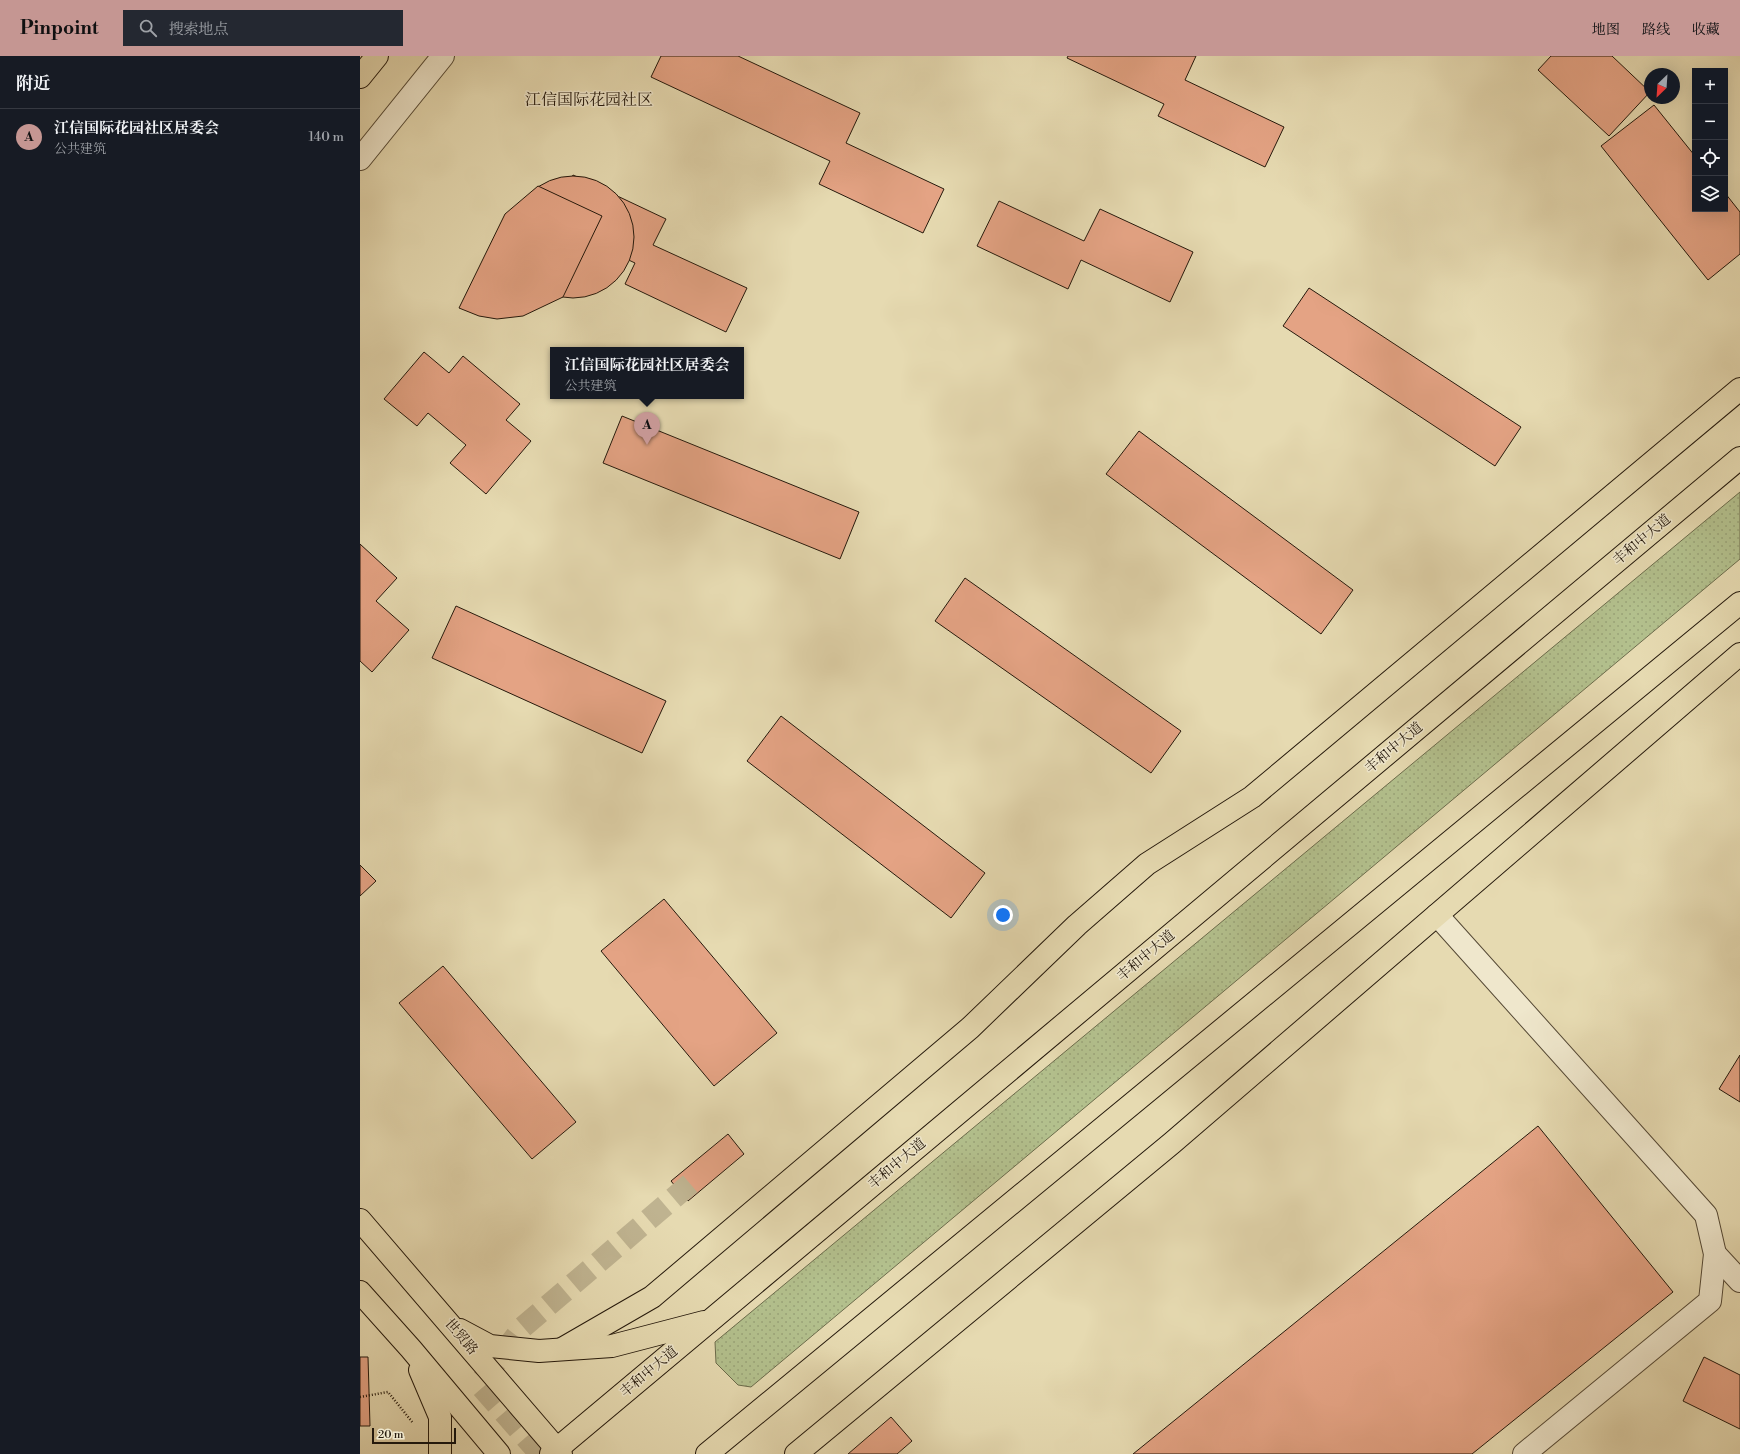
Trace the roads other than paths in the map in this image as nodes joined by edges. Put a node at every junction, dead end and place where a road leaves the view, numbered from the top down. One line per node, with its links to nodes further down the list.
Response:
1 (377, 56): 3 (main road)
2 (443, 56): 4 (street)
3 (360, 77)
4 (360, 158)
5 (1740, 389): 17 (main road)
6 (1740, 458): 14 (main road, 丰和中大道)
7 (1740, 603): 21 (main road)
8 (1740, 654): 9 (main road)
9 (1437, 915): 11 (street); 22 (main road)
10 (360, 1220): 15 (main road, 世贸路)
11 (1715, 1254): 12 (street); 23 (street)
12 (1740, 1281)
13 (360, 1292): 16 (main road)
14 (711, 1320): 17 (main road); 18 (main road, 丰和中大道)
15 (449, 1324): 17 (main road); 18 (main road, 世贸路)
16 (411, 1349): 19 (main road); 20 (main road)
17 (562, 1350)
18 (557, 1452)
19 (440, 1454)
20 (499, 1454)
21 (707, 1454)
22 (796, 1454)
23 (1524, 1454)

